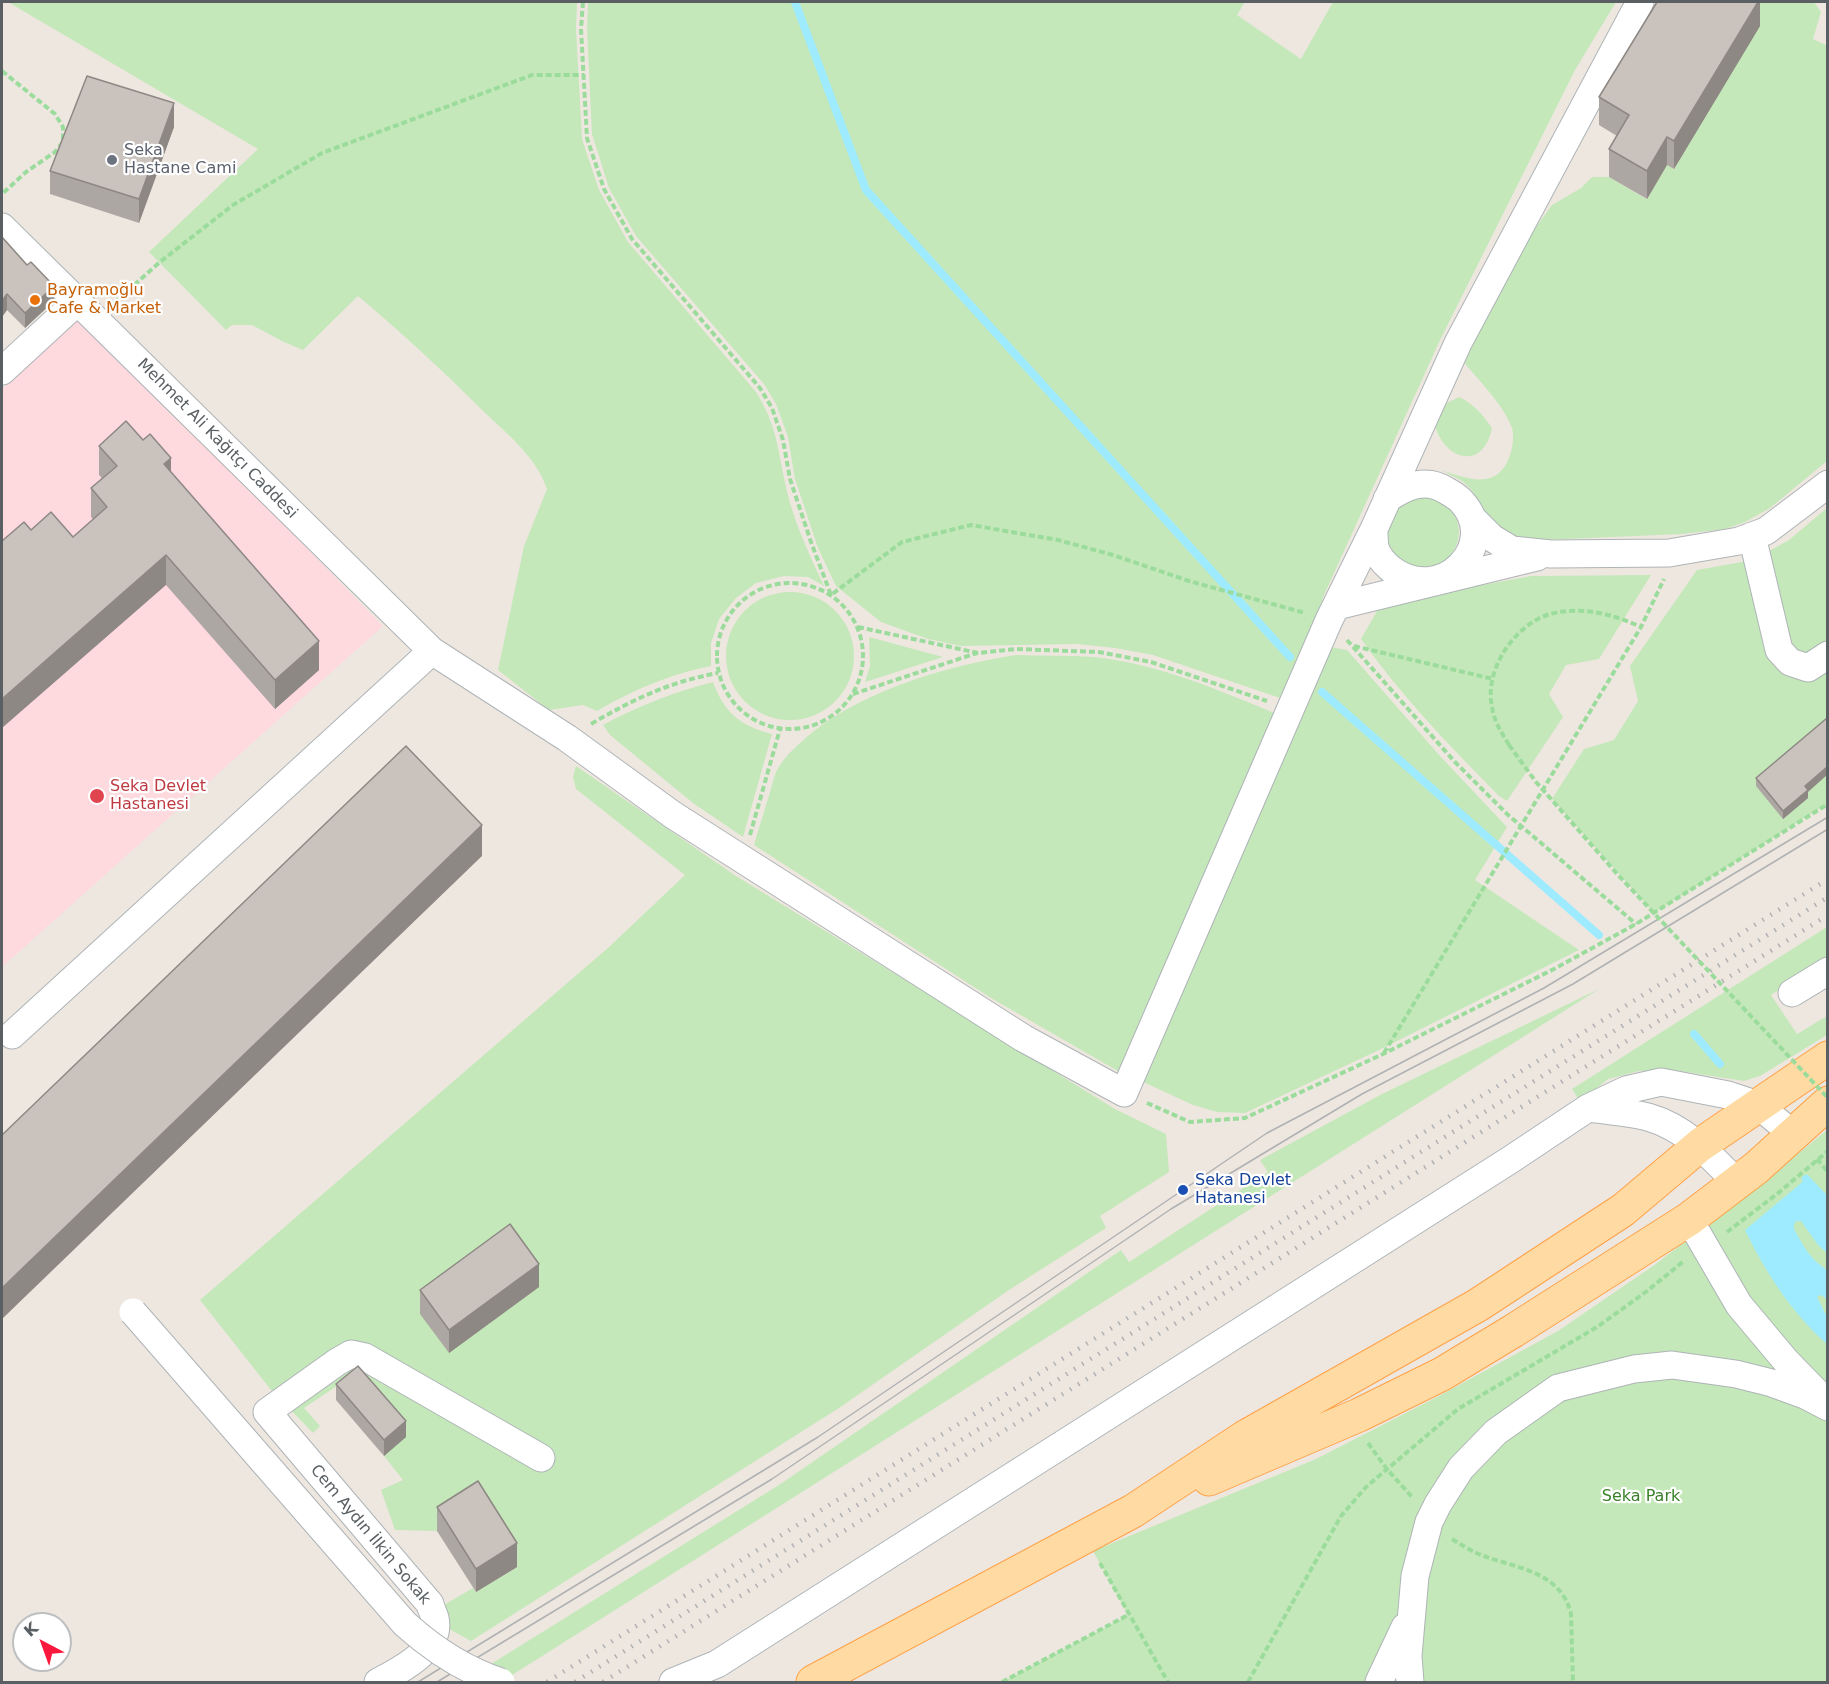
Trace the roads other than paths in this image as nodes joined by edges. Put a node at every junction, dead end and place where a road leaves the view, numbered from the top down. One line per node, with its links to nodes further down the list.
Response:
1 (1640, 2): 6 (street)
2 (2, 227): 3 (street, Mehmet Ali Kağıtçı Caddesi)
3 (78, 301): 4 (street); 13 (street, Mehmet Ali Kağıtçı Caddesi)
4 (2, 371)
5 (1827, 484): 9 (street)
6 (1387, 499): 7 (street); 8 (street)
7 (1473, 519): 10 (street); 11 (street)
8 (1374, 529): 11 (street); 12 (street)
9 (1752, 536): 10 (street); 14 (street)
10 (1551, 554): 11 (street)
11 (1440, 579): 12 (street)
12 (1333, 613): 13 (street, Mehmet Ali Kağıtçı Caddesi)
13 (432, 651): 17 (street)
14 (1827, 655)
15 (1827, 971): 16 (street)
16 (1792, 993)
17 (12, 1035)
18 (1827, 1058): 20 (main road)
19 (1827, 1103): 22 (main road)
20 (1758, 1105): 21 (street); 22 (street); 23 (main road)
21 (1588, 1108): 23 (street); 33 (street)
22 (1794, 1135): 24 (main road)
23 (1700, 1145): 24 (street); 29 (main road)
24 (1737, 1183): 25 (main road)
25 (1696, 1233): 27 (street); 29 (main road)
26 (133, 1312): 32 (street, bridge)
27 (1827, 1406): 30 (street)
28 (540, 1458): 31 (street, Cem Aydın İlkin Sokak)
29 (1133, 1511): 34 (main road)
30 (1410, 1616): 35 (street); 36 (street)
31 (378, 1683)
32 (501, 1683)
33 (673, 1683)
34 (813, 1683)
35 (1379, 1683)
36 (1410, 1683)

